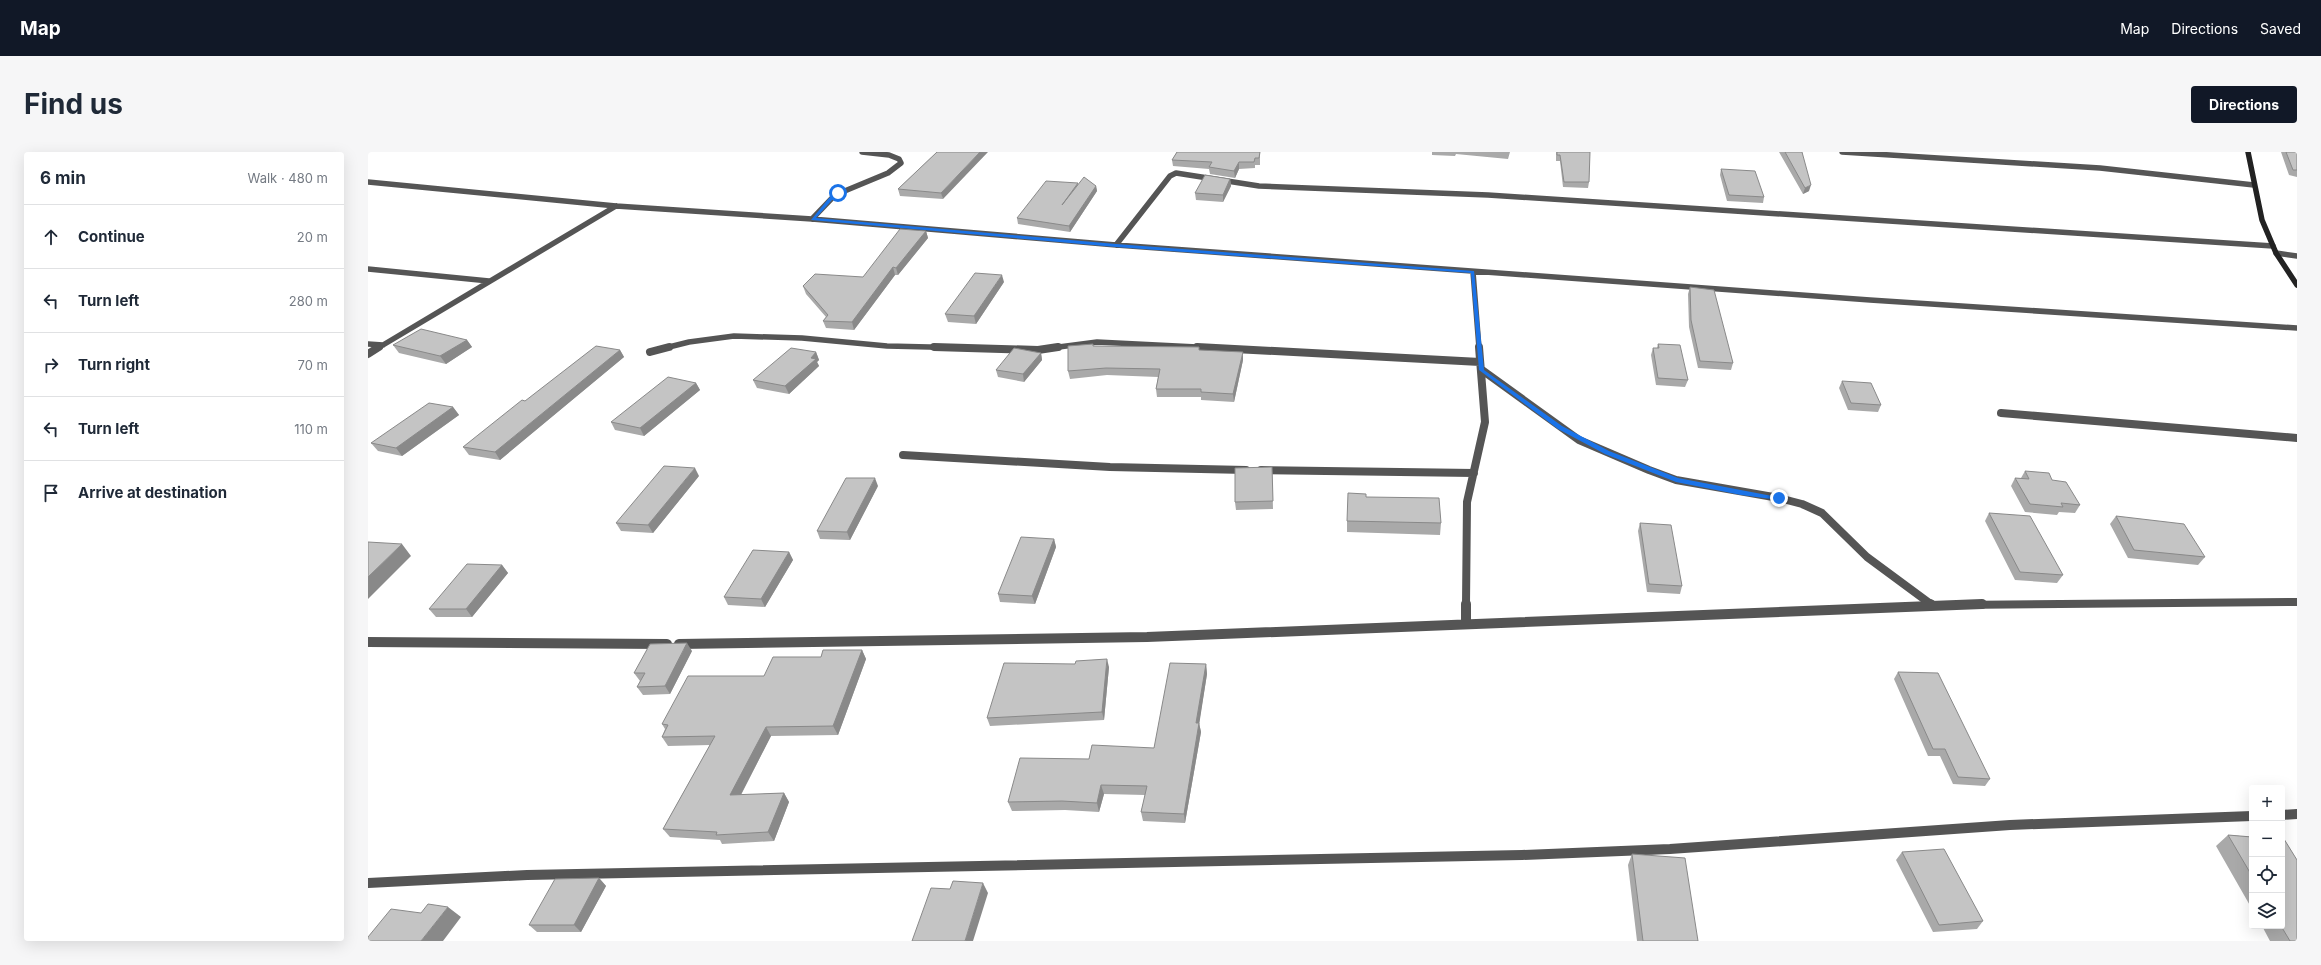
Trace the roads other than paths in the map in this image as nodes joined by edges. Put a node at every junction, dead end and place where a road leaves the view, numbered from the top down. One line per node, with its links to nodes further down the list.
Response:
1 (862, 152): 7 (street)
2 (1842, 152): 5 (street)
3 (2248, 152): 5 (street)
4 (368, 182): 6 (street)
5 (2254, 185): 9 (street)
6 (616, 206): 7 (street); 14 (street)
7 (812, 219): 8 (street)
8 (1116, 245): 9 (street); 13 (street)
9 (2273, 246): 10 (street)
10 (2276, 253): 11 (street); 15 (street)
11 (2297, 256)
12 (368, 269): 14 (street)
13 (1473, 272): 16 (street); 21 (street)
14 (489, 281): 18 (street)
15 (2297, 286)
16 (2297, 328)
17 (368, 344): 18 (street)
18 (383, 345): 20 (street)
19 (650, 352): 21 (street)
20 (368, 354)
21 (1480, 362): 22 (street)
22 (1482, 370): 26 (street); 28 (street)
23 (2001, 413): 24 (street)
24 (2297, 438)
25 (903, 454): 26 (street)
26 (1474, 472): 29 (street)
27 (2297, 602): 28 (street)
28 (1933, 606): 29 (street)
29 (1466, 624): 30 (street)
30 (368, 642)
31 (2297, 814): 32 (street)
32 (2285, 815)
33 (2249, 816): 34 (street)
34 (368, 883)

